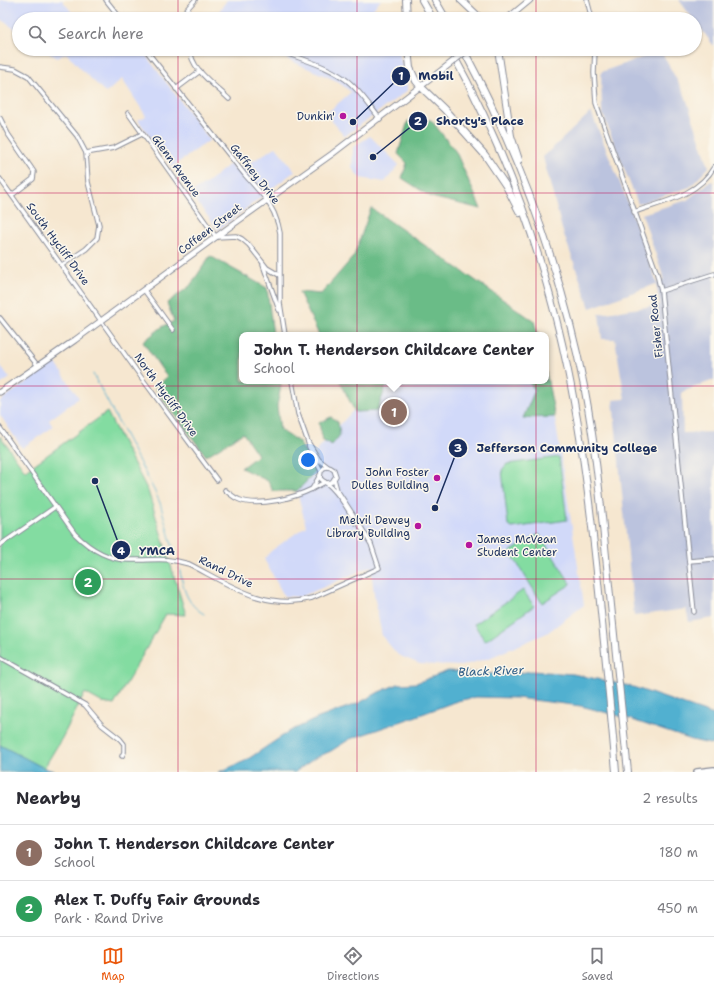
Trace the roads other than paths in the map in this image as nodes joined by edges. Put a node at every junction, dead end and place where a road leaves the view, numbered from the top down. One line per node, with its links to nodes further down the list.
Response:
1 (106, 0): 9 (street)
2 (195, 0): 10 (street)
3 (406, 0): 11 (highway)
4 (422, 0): 12 (highway)
5 (435, 0): 13 (highway)
6 (461, 0): 14 (highway)
7 (530, 0): 15 (main road)
8 (587, 0): 16 (street)
9 (115, 12)
10 (184, 12)
11 (407, 12)
12 (429, 12)
13 (442, 12)
14 (474, 12)
15 (515, 12)
16 (590, 12)
17 (152, 56): 29 (street, Gaffney Drive)
18 (191, 56): 27 (street)
19 (294, 56): 33 (street)
20 (409, 56): 28 (highway)
21 (454, 56): 43 (highway)
22 (460, 56): 28 (main road, Coffeen Street, bridge)
23 (466, 56): 40 (highway)
24 (499, 56): 40 (highway)
25 (595, 56): 41 (street, Fisher Road)
26 (0, 68): 35 (street)
27 (200, 71): 29 (street); 30 (street)
28 (421, 87): 33 (main road, Coffeen Street); 43 (highway)
29 (176, 89): 39 (street, Gaffney Drive)
30 (229, 99)
31 (128, 114): 34 (street)
32 (0, 118): 38 (street)
33 (380, 119): 39 (main road, Coffeen Street)
34 (142, 134): 35 (street, Glenn Avenue); 42 (street, Glenn Avenue)
35 (86, 153): 45 (street)
36 (714, 167): 41 (street)
37 (0, 179): 38 (street, South Hycliff Drive)
38 (12, 195): 45 (street, South Hycliff Drive)
39 (266, 200): 42 (main road, Coffeen Street); 47 (street, Gaffney Drive)
40 (534, 207): 76 (highway)
41 (634, 212): 49 (street, Fisher Road)
42 (216, 237): 44 (street); 48 (main road, Coffeen Street)
43 (532, 238): 78 (highway)
44 (261, 260): 47 (street); 51 (street)
45 (62, 265): 52 (street, South Hycliff Drive)
46 (714, 274): 49 (street)
47 (279, 275): 51 (street, Gaffney Drive)
48 (144, 290): 52 (main road, Coffeen Street); 53 (street)
49 (661, 291): 72 (street, Fisher Road)
50 (0, 318): 55 (street)
51 (282, 318): 54 (street, Gaffney Drive)
52 (102, 320): 55 (main road, Coffeen Street); 64 (street, North Hycliff Drive)
53 (173, 330)
54 (284, 332)
55 (38, 366): 57 (main road, Coffeen Street)
56 (293, 384): 59 (street)
57 (0, 392)
58 (0, 428): 68 (street, Rand Drive)
59 (308, 442): 60 (street); 61 (street)
60 (328, 467): 61 (street); 63 (street)
61 (321, 471): 62 (street)
62 (320, 475): 65 (street); 66 (street)
63 (334, 479): 65 (street); 69 (street)
64 (217, 480)
65 (326, 483): 66 (street); 69 (street)
66 (312, 489): 67 (street)
67 (225, 490)
68 (55, 507): 69 (street, Rand Drive); 70 (street)
69 (359, 524)
70 (0, 544)
71 (714, 559): 72 (street)
72 (689, 561): 73 (street, Fisher Road)
73 (694, 612)
74 (0, 657): 75 (street)
75 (122, 756)
76 (627, 770)
77 (714, 770): 79 (main road)
78 (616, 771)
79 (697, 772)

